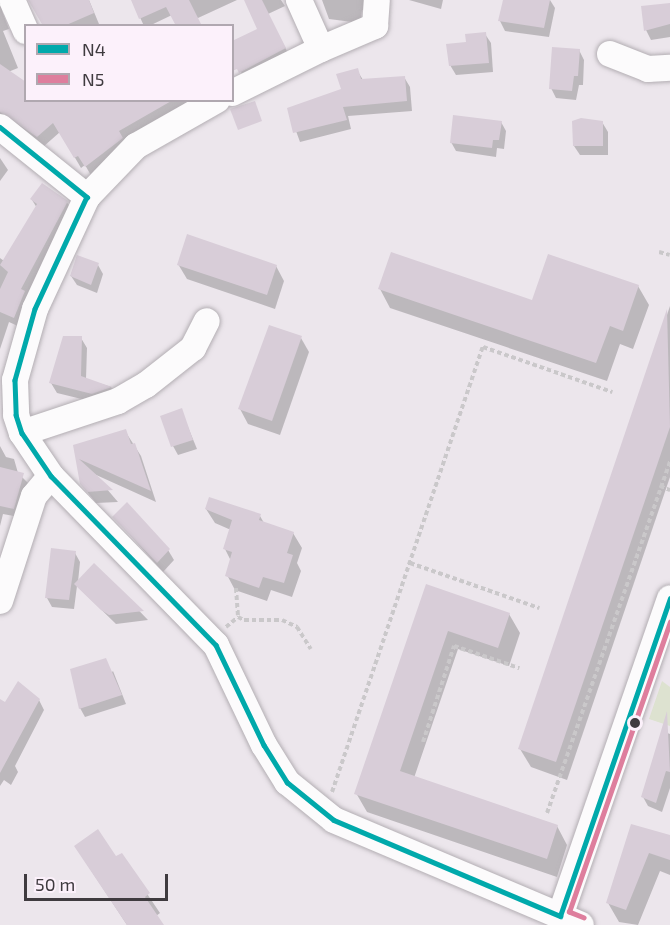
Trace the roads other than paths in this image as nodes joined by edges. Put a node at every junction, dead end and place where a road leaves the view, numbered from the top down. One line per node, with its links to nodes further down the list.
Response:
1 (12, 0): 4 (street)
2 (299, 0): 5 (street)
3 (377, 0): 5 (street)
4 (24, 27)
5 (321, 49): 8 (street)
6 (610, 54): 7 (street)
7 (670, 68)
8 (234, 92)
9 (213, 102): 11 (street)
10 (0, 127): 11 (street)
11 (87, 197): 13 (street)
12 (207, 321): 13 (street)
13 (22, 433): 14 (street)
14 (51, 476): 16 (street); 17 (street)
15 (670, 598): 17 (street)
16 (0, 601)
17 (571, 921)

